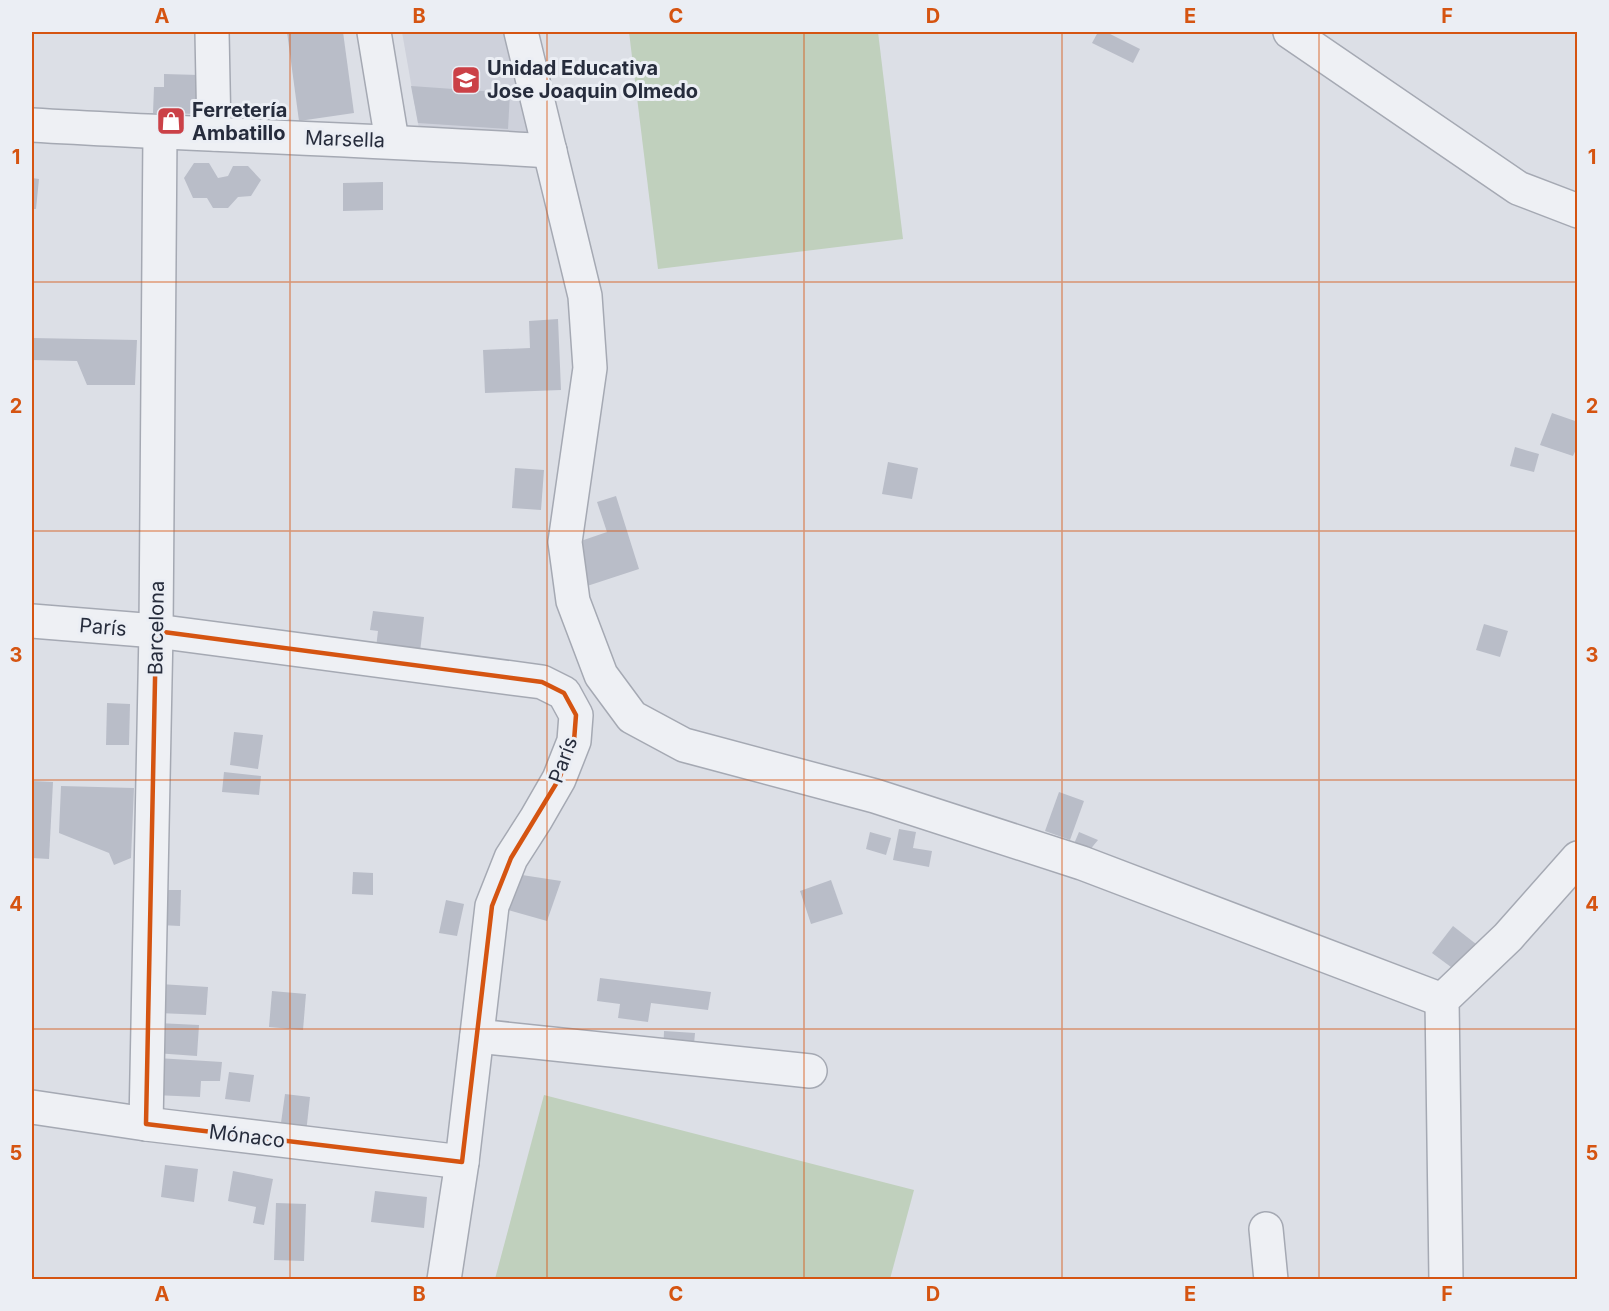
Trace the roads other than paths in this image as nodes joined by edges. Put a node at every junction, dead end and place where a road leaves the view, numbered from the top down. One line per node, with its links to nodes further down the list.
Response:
1 (212, 32): 7 (street)
2 (374, 32): 8 (street)
3 (521, 32): 9 (street)
4 (1290, 32): 10 (street)
5 (32, 125): 6 (street, Marsella)
6 (160, 133): 7 (street, Marsella); 12 (street, Barcelona)
7 (214, 134): 8 (street, Marsella)
8 (392, 141): 9 (street, Marsella)
9 (550, 152): 14 (street)
10 (1578, 211)
11 (32, 621): 12 (street, París)
12 (156, 631): 15 (street, París); 18 (street, Barcelona)
13 (1578, 858): 14 (street)
14 (1442, 999): 23 (street)
15 (477, 1036): 16 (street); 19 (street, París)
16 (810, 1071)
17 (32, 1107): 18 (street, Mónaco)
18 (146, 1124): 19 (street, Mónaco)
19 (462, 1162): 21 (street, París)
20 (1266, 1229): 22 (street)
21 (444, 1280)
22 (1270, 1280)
23 (1446, 1280)

